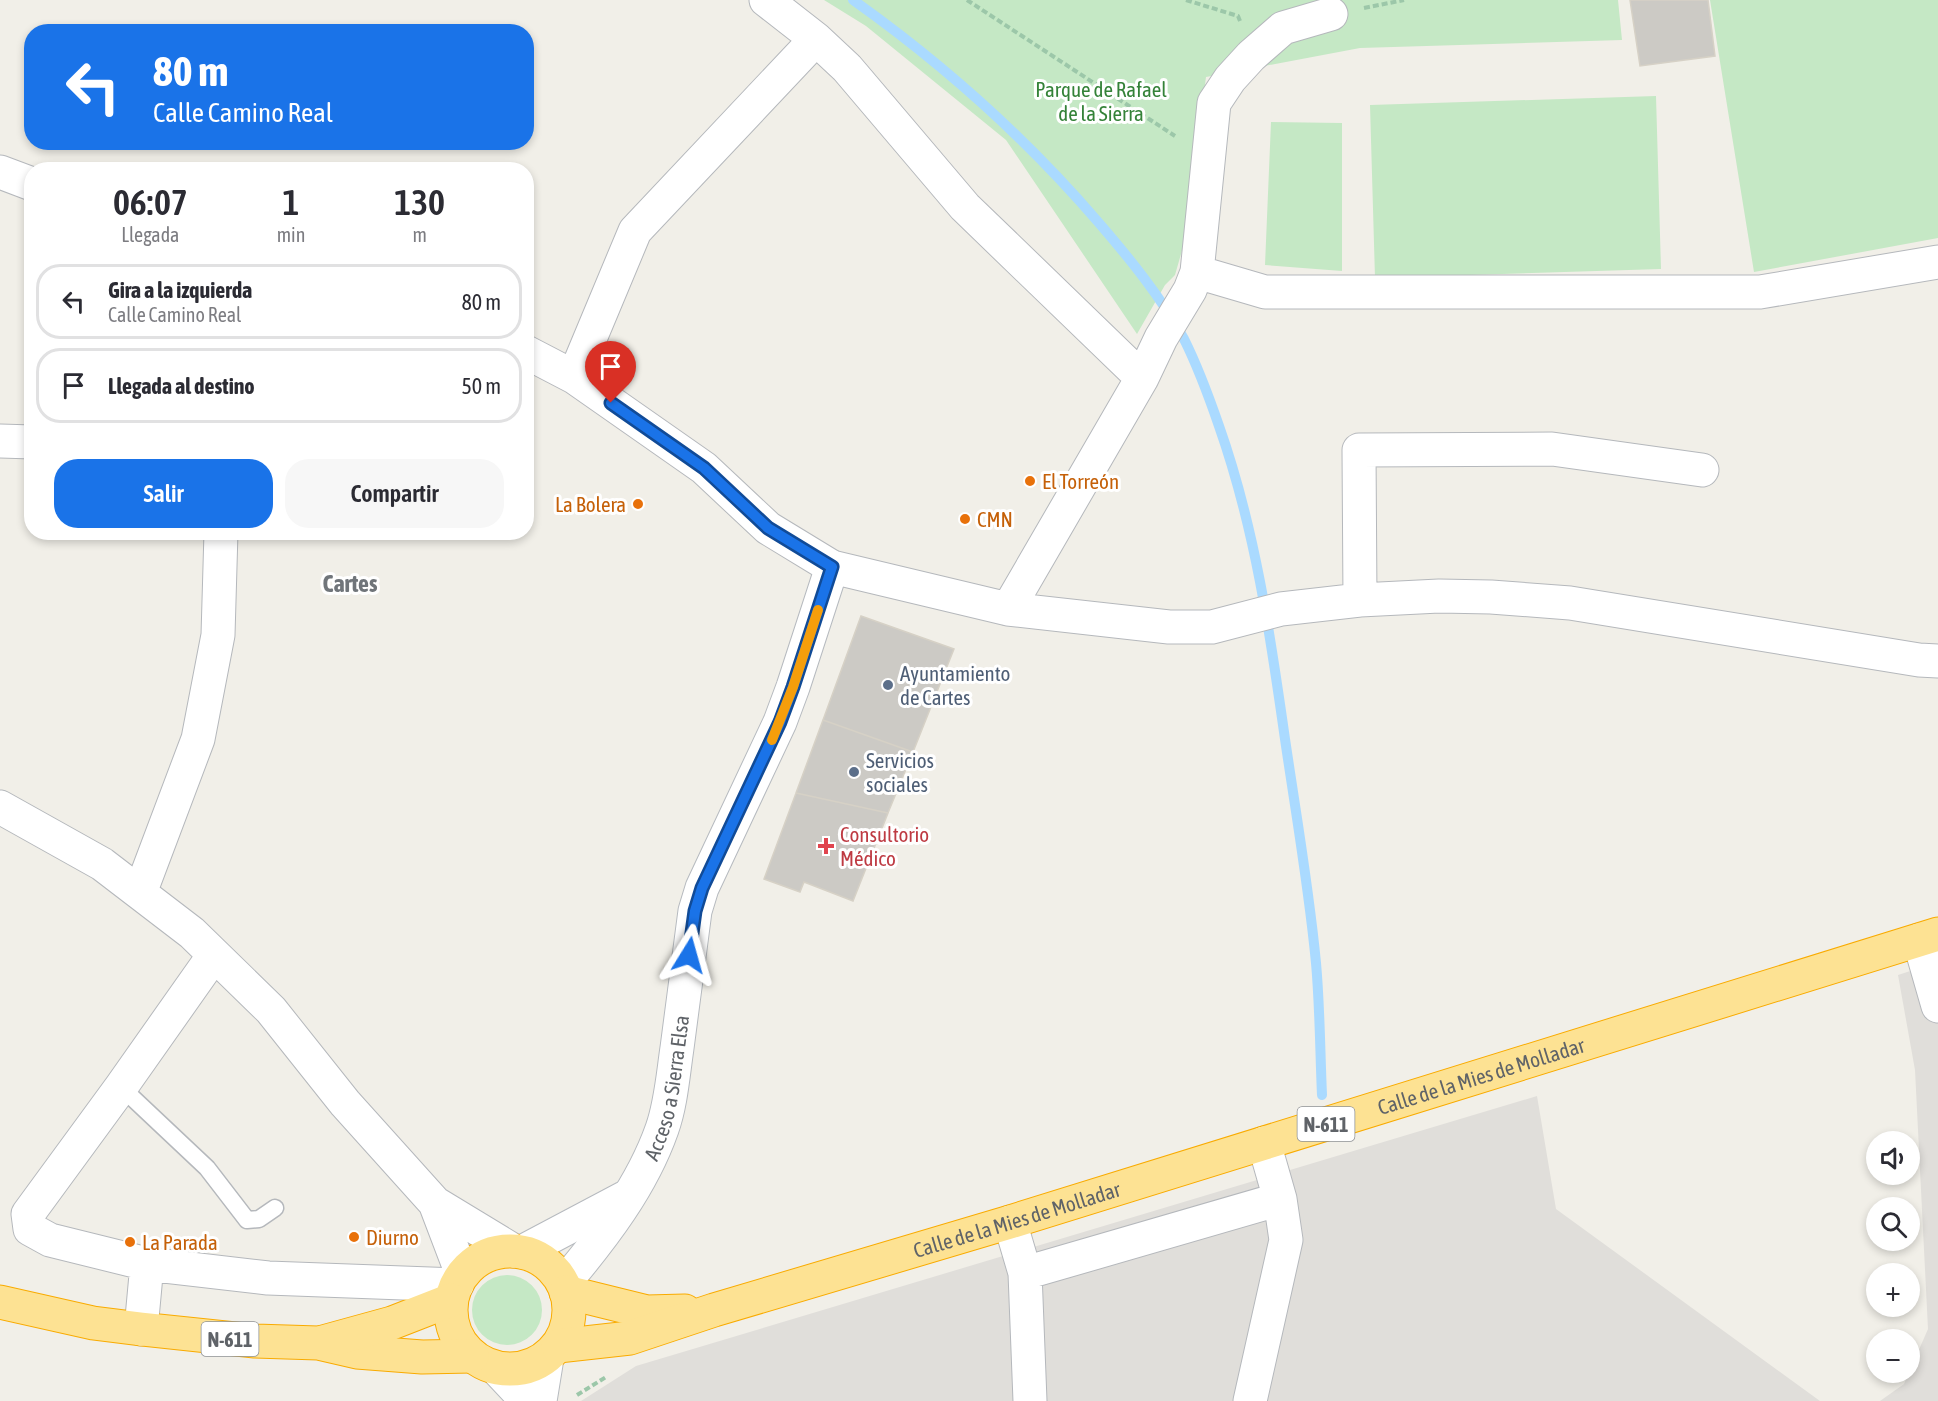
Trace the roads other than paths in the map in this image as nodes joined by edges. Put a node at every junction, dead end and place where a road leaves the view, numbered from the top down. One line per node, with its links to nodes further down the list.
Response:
1 (766, 0): 3 (street)
2 (1331, 14): 7 (street)
3 (816, 39): 9 (street); 10 (street)
4 (0, 172): 5 (street)
5 (24, 181)
6 (1938, 262): 7 (street)
7 (1193, 281): 10 (street)
8 (534, 356): 9 (street)
9 (574, 377): 15 (street)
10 (1142, 378): 17 (street)
11 (0, 441): 12 (street)
12 (24, 442)
13 (1702, 470): 16 (street)
14 (220, 540): 20 (street)
15 (832, 567): 17 (street); 26 (street, Acceso a Sierra Elsa)
16 (1360, 600): 17 (street); 18 (street)
17 (1008, 609)
18 (1938, 661)
19 (0, 807): 20 (street)
20 (140, 893): 22 (street)
21 (1928, 937): 23 (street); 25 (highway, Calle de la Mies de Molladar / N-611)
22 (214, 955): 24 (street); 28 (street)
23 (1938, 1006)
24 (121, 1087): 29 (lane); 32 (street)
25 (1264, 1143): 27 (street); 30 (highway, Calle de la Mies de Molladar / N-611)
26 (628, 1196): 31 (street); 35 (street, Acceso a Sierra Elsa)
27 (1280, 1199): 33 (street); 45 (street)
28 (435, 1203): 31 (street); 34 (street)
29 (274, 1208)
30 (1010, 1222): 33 (street); 37 (highway, Calle de la Mies de Molladar / N-611)
31 (518, 1252): 34 (highway, N-611); 35 (highway)
32 (147, 1264): 34 (street); 38 (street)
33 (1025, 1273): 44 (street)
34 (457, 1286): 39 (highway, N-611); 41 (highway)
35 (565, 1287): 37 (highway, Calle de la Mies de Molladar / N-611); 40 (highway)
36 (0, 1302): 38 (highway, N-611)
37 (714, 1311): 40 (highway, Calle de la Mies de Molladar / N-611)
38 (141, 1329): 39 (highway, N-611)
39 (318, 1343): 41 (highway, N-611)
40 (552, 1352): 41 (highway, N-611); 43 (street)
41 (484, 1362): 42 (street)
42 (527, 1401)
43 (540, 1401)
44 (1030, 1401)
45 (1250, 1401)

